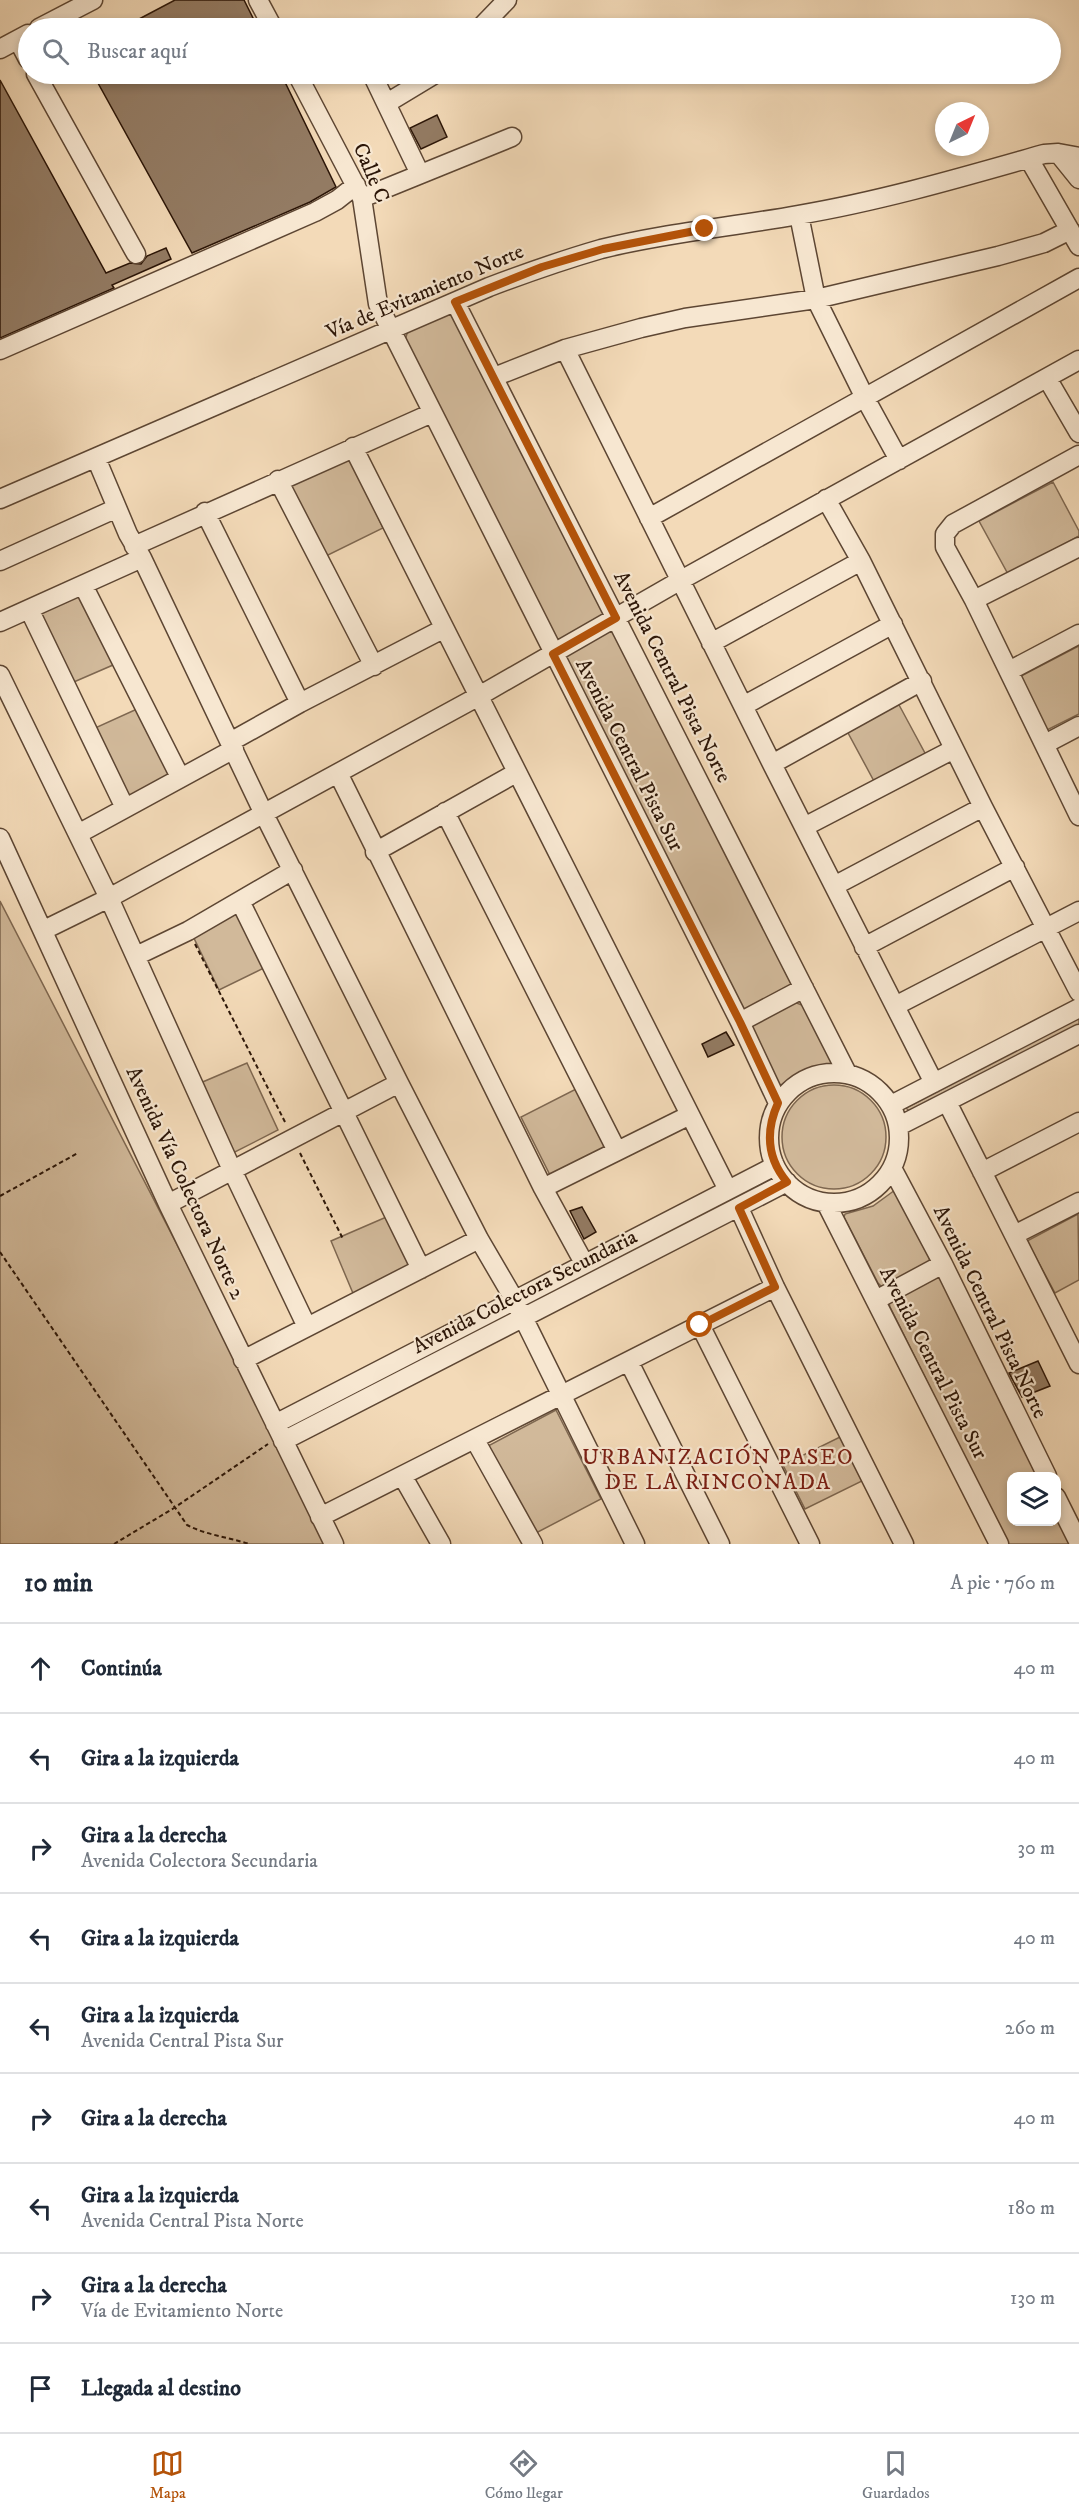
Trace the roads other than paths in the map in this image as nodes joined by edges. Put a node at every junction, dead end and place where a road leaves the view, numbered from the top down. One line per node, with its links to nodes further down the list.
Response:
1 (93, 0): 4 (street)
2 (258, 0): 5 (street)
3 (507, 0): 6 (street)
4 (58, 18)
5 (268, 18)
6 (490, 18)
7 (18, 40): 8 (street)
8 (0, 49)
9 (42, 84): 23 (street)
10 (302, 84): 20 (street, Calle C)
11 (377, 84): 13 (street)
12 (418, 84): 13 (street)
13 (387, 103): 18 (street)
14 (512, 137): 18 (street)
15 (1058, 153): 16 (street); 17 (street, Vía de Evitamiento Norte); 19 (street)
16 (1079, 158)
17 (1029, 159): 21 (street, Vía de Evitamiento Norte); 22 (street)
18 (420, 174): 20 (street)
19 (1079, 179)
20 (359, 191): 27 (street, Calle C); 28 (street)
21 (799, 215): 25 (street); 26 (street, Vía de Evitamiento Norte)
22 (1075, 238): 25 (street)
23 (136, 254)
24 (1079, 278): 33 (street)
25 (816, 299): 29 (street); 33 (street)
26 (455, 302): 27 (street, Vía de Evitamiento Norte); 31 (street, Avenida Central Pista Norte)
27 (392, 330): 34 (street, Avenida Central Pista Sur); 38 (street, Vía de Evitamiento Norte)
28 (0, 350)
29 (565, 350): 31 (street); 45 (street)
30 (1079, 360): 32 (street)
31 (494, 377): 54 (street, Avenida Central Pista Norte)
32 (1047, 378): 35 (street); 39 (street)
33 (865, 398): 39 (street); 45 (street)
34 (432, 413): 36 (street); 60 (street, Avenida Central Pista Sur)
35 (1079, 433)
36 (353, 447): 40 (street); 57 (street)
37 (1079, 455): 52 (street)
38 (96, 458): 41 (street, Vía de Evitamiento Norte); 43 (street)
39 (899, 460): 42 (street)
40 (278, 480): 44 (street); 61 (street)
41 (0, 499)
42 (826, 499): 49 (street); 50 (street)
43 (117, 508): 47 (street); 48 (street)
44 (205, 512): 47 (street); 66 (street)
45 (649, 518): 50 (street)
46 (1079, 548): 52 (street)
47 (138, 552): 51 (street); 70 (street)
48 (0, 561)
49 (861, 561): 56 (street); 59 (street)
50 (681, 580): 54 (street); 59 (street)
51 (83, 585): 53 (street); 75 (street)
52 (974, 600): 62 (street)
53 (29, 609): 55 (street); 77 (street)
54 (616, 618): 60 (street); 95 (street, Avenida Central Pista Norte)
55 (0, 622)
56 (893, 624): 64 (street); 67 (street)
57 (443, 629): 61 (street); 65 (street)
58 (1079, 634): 62 (street)
59 (711, 643): 67 (street)
60 (553, 654): 65 (street); 99 (street, Avenida Central Pista Sur)
61 (374, 666): 66 (street)
62 (1009, 671): 69 (street)
63 (0, 675): 82 (street)
64 (922, 681): 71 (street); 72 (street)
65 (479, 696): 73 (street); 74 (street)
66 (300, 703): 70 (street)
67 (743, 706): 72 (street)
68 (1079, 726): 69 (street)
69 (1045, 744): 80 (street)
70 (232, 746): 75 (street); 78 (street)
71 (954, 748): 76 (street); 81 (street)
72 (772, 764): 81 (street)
73 (338, 773): 78 (street); 84 (street)
74 (516, 773): 79 (street); 108 (street)
75 (180, 777): 77 (street)
76 (983, 807): 85 (street); 87 (street)
77 (125, 808): 82 (street)
78 (263, 812): 86 (street); 88 (street)
79 (445, 812): 84 (street); 111 (street)
80 (1079, 816)
81 (804, 827): 87 (street)
82 (78, 834): 88 (street)
83 (0, 837): 92 (street, Avenida Vía Colectora Norte 2)
84 (375, 852): 117 (street)
85 (1015, 867): 91 (street); 93 (street)
86 (293, 870): 89 (street); 102 (street)
87 (834, 886): 93 (street)
88 (109, 898): 92 (street); 94 (street)
89 (240, 901): 94 (street); 107 (street)
90 (1079, 911): 91 (street)
91 (1046, 929): 96 (street); 97 (street)
92 (44, 930): 121 (street, Avenida Vía Colectora Norte 2)
93 (864, 947): 97 (street)
94 (136, 956): 114 (street)
95 (804, 988): 99 (street); 101 (street, Avenida Central Pista Norte)
96 (1079, 992)
97 (895, 1006): 103 (street)
98 (1079, 1008): 103 (street)
99 (740, 1022): 105 (street, Avenida Central Pista Sur)
100 (1079, 1034): 104 (street)
101 (846, 1073): 105 (street); 106 (street)
102 (399, 1083): 107 (street); 124 (street)
103 (934, 1083): 106 (street)
104 (946, 1102): 110 (street); 115 (street)
105 (778, 1103): 112 (street)
106 (891, 1105): 110 (street)
107 (344, 1113): 114 (street); 127 (street)
108 (690, 1115): 111 (street); 118 (street)
109 (1079, 1122): 115 (street)
110 (899, 1126): 113 (street)
111 (617, 1151): 117 (street)
112 (774, 1163): 116 (street); 118 (street, Avenida Colectora Secundaria)
113 (892, 1168): 120 (street); 126 (street, Avenida Central Pista Norte)
114 (233, 1172): 121 (street); 133 (street)
115 (982, 1172): 123 (street)
116 (787, 1182): 120 (street); 122 (street, Avenida Colectora Secundaria)
117 (543, 1188): 125 (street)
118 (728, 1190): 125 (street, Avenida Colectora Secundaria)
119 (1079, 1202): 123 (street)
120 (826, 1203): 130 (street, Avenida Central Pista Sur)
121 (168, 1204): 134 (street, Avenida Vía Colectora Norte 2)
122 (739, 1208): 128 (street); 131 (street, Avenida Colectora Secundaria)
123 (1014, 1235): 136 (street)
124 (479, 1239): 127 (street); 129 (street)
125 (584, 1263): 129 (street, Avenida Colectora Secundaria)
126 (943, 1264): 130 (street); 140 (street, Avenida Central Pista Norte)
127 (421, 1269): 133 (street)
128 (775, 1287): 132 (street); 151 (street)
129 (514, 1299): 131 (street); 138 (street, Avenida Colectora Secundaria)
130 (876, 1300): 152 (street, Avenida Central Pista Sur)
131 (523, 1319): 137 (street); 138 (street, Avenida Colectora Secundaria)
132 (700, 1325): 135 (street); 150 (street)
133 (307, 1327): 134 (street)
134 (243, 1360): 138 (street, Avenida Vía Colectora Norte 2)
135 (628, 1362): 137 (street); 149 (street)
136 (1079, 1364)
137 (561, 1396): 139 (street); 148 (street)
138 (279, 1434): 143 (street, Avenida Vía Colectora Norte 2)
139 (475, 1440): 141 (street); 147 (street)
140 (1045, 1472)
141 (403, 1477): 143 (street); 146 (street)
142 (1061, 1507): 144 (street)
143 (320, 1517): 145 (street, Avenida Vía Colectora Norte 2)
144 (1079, 1543)
145 (334, 1544)
146 (441, 1544)
147 (533, 1544)
148 (635, 1544)
149 (720, 1544)
150 (810, 1544)
151 (904, 1544)
152 (999, 1544)

